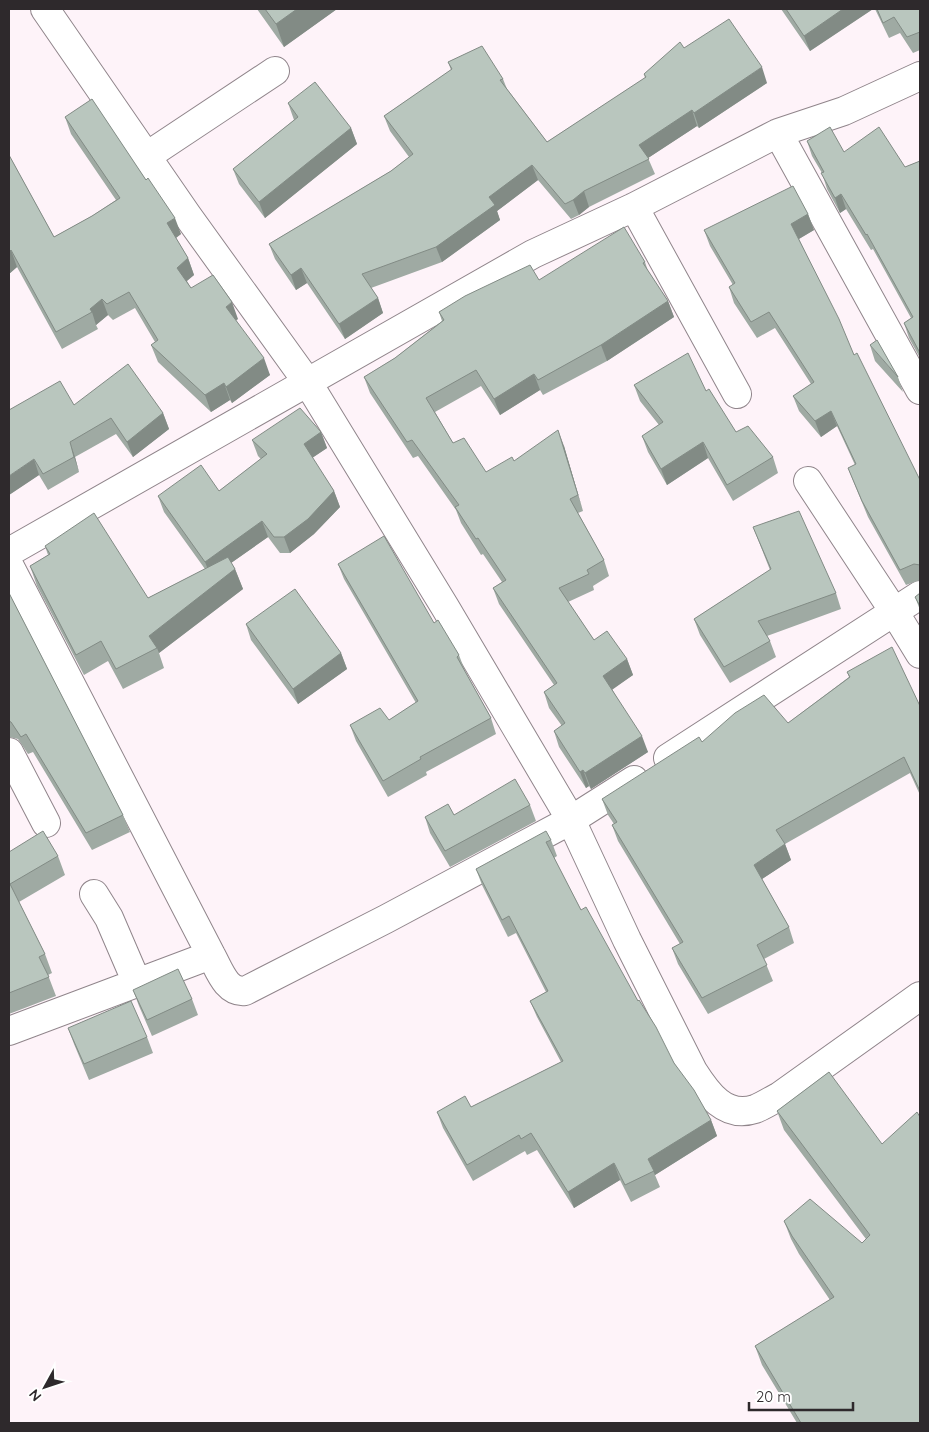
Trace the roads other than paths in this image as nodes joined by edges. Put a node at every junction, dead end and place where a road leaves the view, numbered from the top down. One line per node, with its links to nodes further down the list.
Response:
1 (46, 9): 5 (street)
2 (275, 71): 5 (street)
3 (920, 76): 4 (street)
4 (778, 133): 6 (street); 8 (street)
5 (147, 156): 7 (street)
6 (634, 207): 7 (street); 9 (street)
7 (308, 383): 11 (street); 17 (street)
8 (920, 390)
9 (737, 394)
10 (808, 481): 14 (street)
11 (9, 552)
12 (9, 564): 20 (street)
13 (920, 595): 14 (street)
14 (895, 612): 15 (street); 17 (street)
15 (920, 654)
16 (9, 752): 18 (street)
17 (572, 820): 20 (street); 22 (street)
18 (46, 823)
19 (94, 894): 21 (street)
20 (211, 955): 21 (street)
21 (137, 982): 23 (street)
22 (920, 996)
23 (9, 1030)

